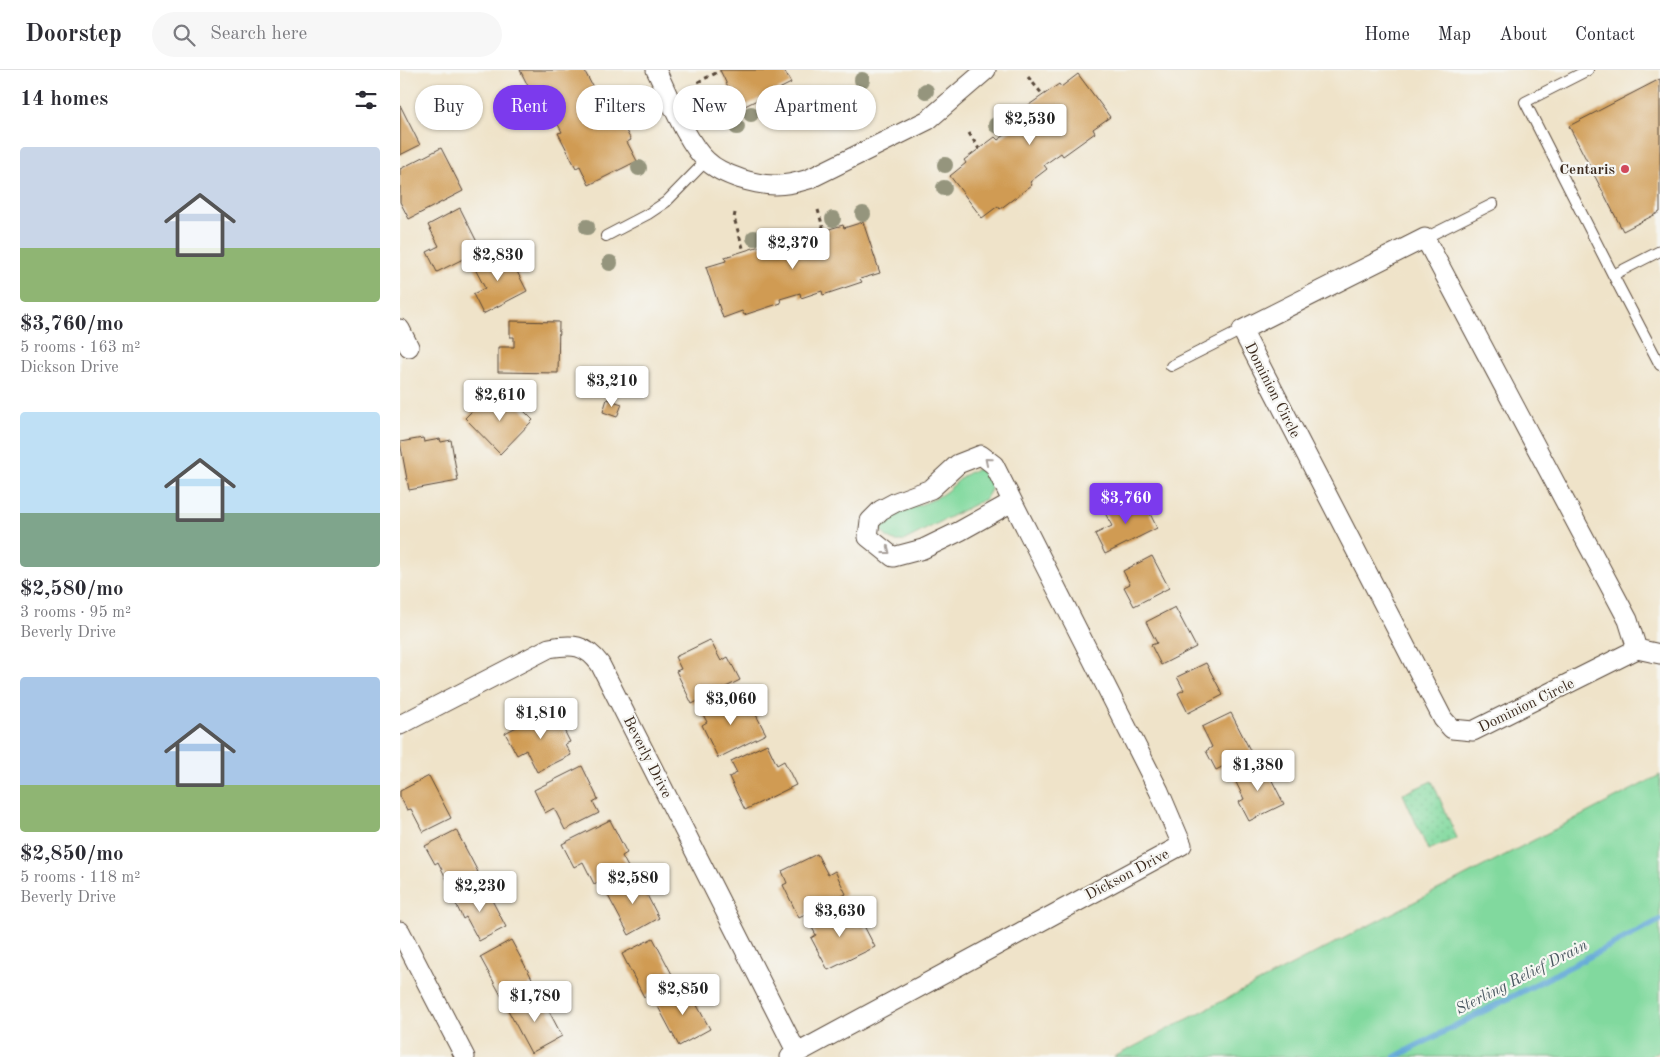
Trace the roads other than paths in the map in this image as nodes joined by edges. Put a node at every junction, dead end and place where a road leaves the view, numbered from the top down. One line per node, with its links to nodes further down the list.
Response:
1 (656, 70): 4 (street)
2 (986, 70): 4 (street)
3 (1588, 70): 9 (lane)
4 (706, 161): 6 (lane)
5 (1493, 204): 7 (lane)
6 (606, 236)
7 (1426, 238): 11 (street, Dominion Circle); 16 (street)
8 (1660, 252): 9 (lane)
9 (1613, 275): 13 (lane)
10 (400, 329): 12 (street)
11 (1242, 330): 14 (lane); 16 (street, Dominion Circle)
12 (409, 348)
13 (1660, 365)
14 (1171, 366)
15 (1012, 502): 15 (street, Dickson Drive, one-way to 15); 20 (street, Dickson Drive)
16 (1637, 649): 17 (street)
17 (1660, 654)
18 (400, 725): 20 (street, Beverly Drive)
19 (400, 931): 21 (street)
20 (793, 1055)
21 (465, 1057)

